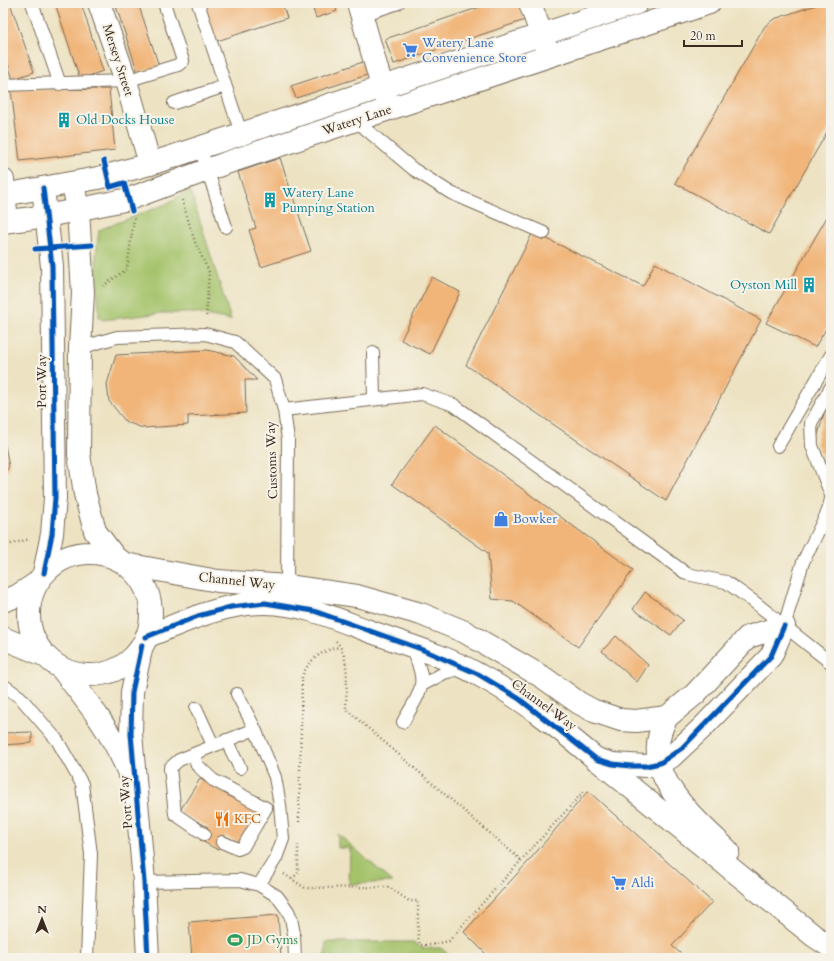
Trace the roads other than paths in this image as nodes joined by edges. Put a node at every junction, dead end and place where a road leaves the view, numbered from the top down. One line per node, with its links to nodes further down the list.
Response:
1 (32, 3): 12 (lane)
2 (100, 3): 11 (main road, Mersey Street)
3 (164, 3): 11 (lane)
4 (198, 3): 14 (lane)
5 (398, 3): 9 (lane)
6 (530, 3): 10 (main road)
7 (637, 3): 10 (main road, Watery Lane)
8 (709, 3): 10 (main road, Watery Lane)
9 (360, 9): 15 (main road)
10 (546, 45): 15 (main road, Watery Lane); 17 (main road, Watery Lane)
11 (126, 81): 12 (lane); 22 (main road, Mersey Street)
12 (60, 84): 13 (lane)
13 (3, 85)
14 (225, 86): 16 (lane); 19 (lane)
15 (382, 86): 17 (main road); 19 (main road, Watery Lane)
16 (174, 104)
17 (390, 109): 18 (main road, Watery Lane)
18 (356, 120): 21 (main road, Watery Lane); 32 (lane)
19 (241, 134): 20 (main road, Watery Lane); 21 (lane)
20 (200, 147): 22 (main road, Watery Lane); 23 (lane)
21 (249, 156): 23 (main road, Watery Lane)
22 (150, 164): 25 (main road, Watery Lane)
23 (208, 170): 28 (main road, Watery Lane); 31 (lane)
24 (3, 180): 27 (main road)
25 (73, 183): 26 (main road, Watery Lane); 28 (main road)
26 (43, 188): 27 (main road, Watery Lane); 29 (main road, Port Way)
27 (3, 194): 30 (main road)
28 (78, 210): 29 (main road, Watery Lane); 33 (main road)
29 (47, 216): 30 (main road, Watery Lane); 43 (main road, Port Way)
30 (5, 222)
31 (226, 227)
32 (544, 233)
33 (80, 348): 38 (lane, Customs Way); 42 (main road)
34 (373, 353): 37 (lane)
35 (831, 355): 39 (lane)
36 (831, 387): 40 (lane)
37 (374, 399): 38 (lane); 46 (lane)
38 (284, 410): 44 (lane, Customs Way)
39 (778, 446)
40 (831, 495)
41 (831, 498): 46 (lane)
42 (120, 561): 43 (main road); 44 (main road, Channel Way); 48 (main road)
43 (40, 578): 45 (main road); 50 (main road)
44 (287, 586): 57 (main road, Channel Way)
45 (3, 601)
46 (784, 626): 51 (lane); 57 (main road); 64 (main road, Channel Way)
47 (3, 638): 50 (main road)
48 (144, 641): 49 (main road, Channel Way); 50 (main road); 66 (main road, Port Way)
49 (408, 645): 52 (main road, Channel Way); 54 (lane)
50 (53, 661): 66 (main road, Port Way)
51 (831, 663)
52 (464, 668): 54 (lane); 63 (main road, Channel Way)
53 (3, 685): 72 (lane)
54 (422, 685): 58 (lane)
55 (237, 694): 59 (lane)
56 (196, 708): 61 (lane)
57 (667, 717): 64 (main road)
58 (403, 722)
59 (255, 729): 60 (lane); 70 (lane)
60 (226, 740): 61 (lane); 65 (lane)
61 (213, 745): 62 (lane)
62 (194, 754): 67 (lane); 68 (lane)
63 (596, 759): 64 (main road, Channel Way); 71 (main road)
64 (660, 763): 71 (main road)
65 (240, 768)
66 (137, 790): 69 (main road, Port Way)
67 (204, 834)
68 (222, 842)
69 (144, 882): 70 (lane); 73 (main road, Port Way)
70 (259, 885): 74 (lane)
71 (823, 941)
72 (87, 958)
73 (148, 958)
74 (294, 958)

